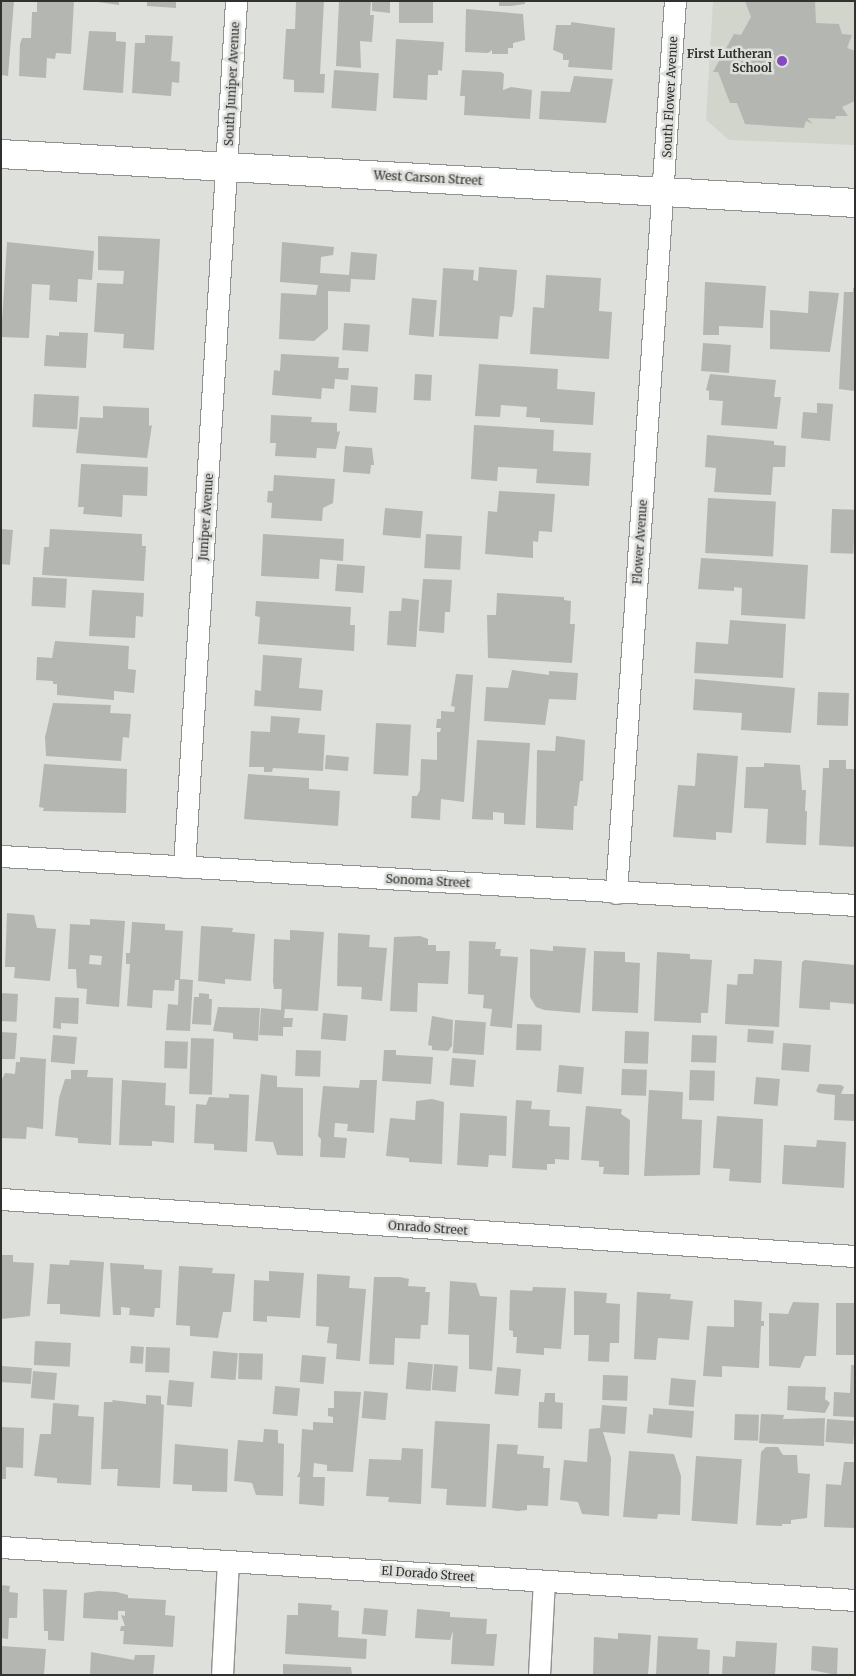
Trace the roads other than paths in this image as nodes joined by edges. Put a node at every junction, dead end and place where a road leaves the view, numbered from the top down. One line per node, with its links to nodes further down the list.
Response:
1 (236, 1): 4 (street, South Juniper Avenue)
2 (675, 1): 5 (street, South Flower Avenue)
3 (1, 154): 4 (main road, West Carson Street)
4 (228, 166): 5 (main road, West Carson Street); 8 (street, Juniper Avenue)
5 (664, 192): 6 (main road, West Carson Street); 9 (street, Flower Avenue)
6 (855, 203)
7 (1, 856): 8 (street, Sonoma Street)
8 (184, 867): 9 (street, Sonoma Street)
9 (616, 893): 10 (street, Sonoma Street)
10 (855, 905)
11 (1, 1199): 12 (street, Onrado Street)
12 (855, 1256)
13 (1, 1547): 14 (street, El Dorado Street)
14 (228, 1561): 15 (street, El Dorado Street); 17 (street)
15 (544, 1581): 16 (street, El Dorado Street); 18 (street)
16 (855, 1600)
17 (222, 1675)
18 (538, 1675)

